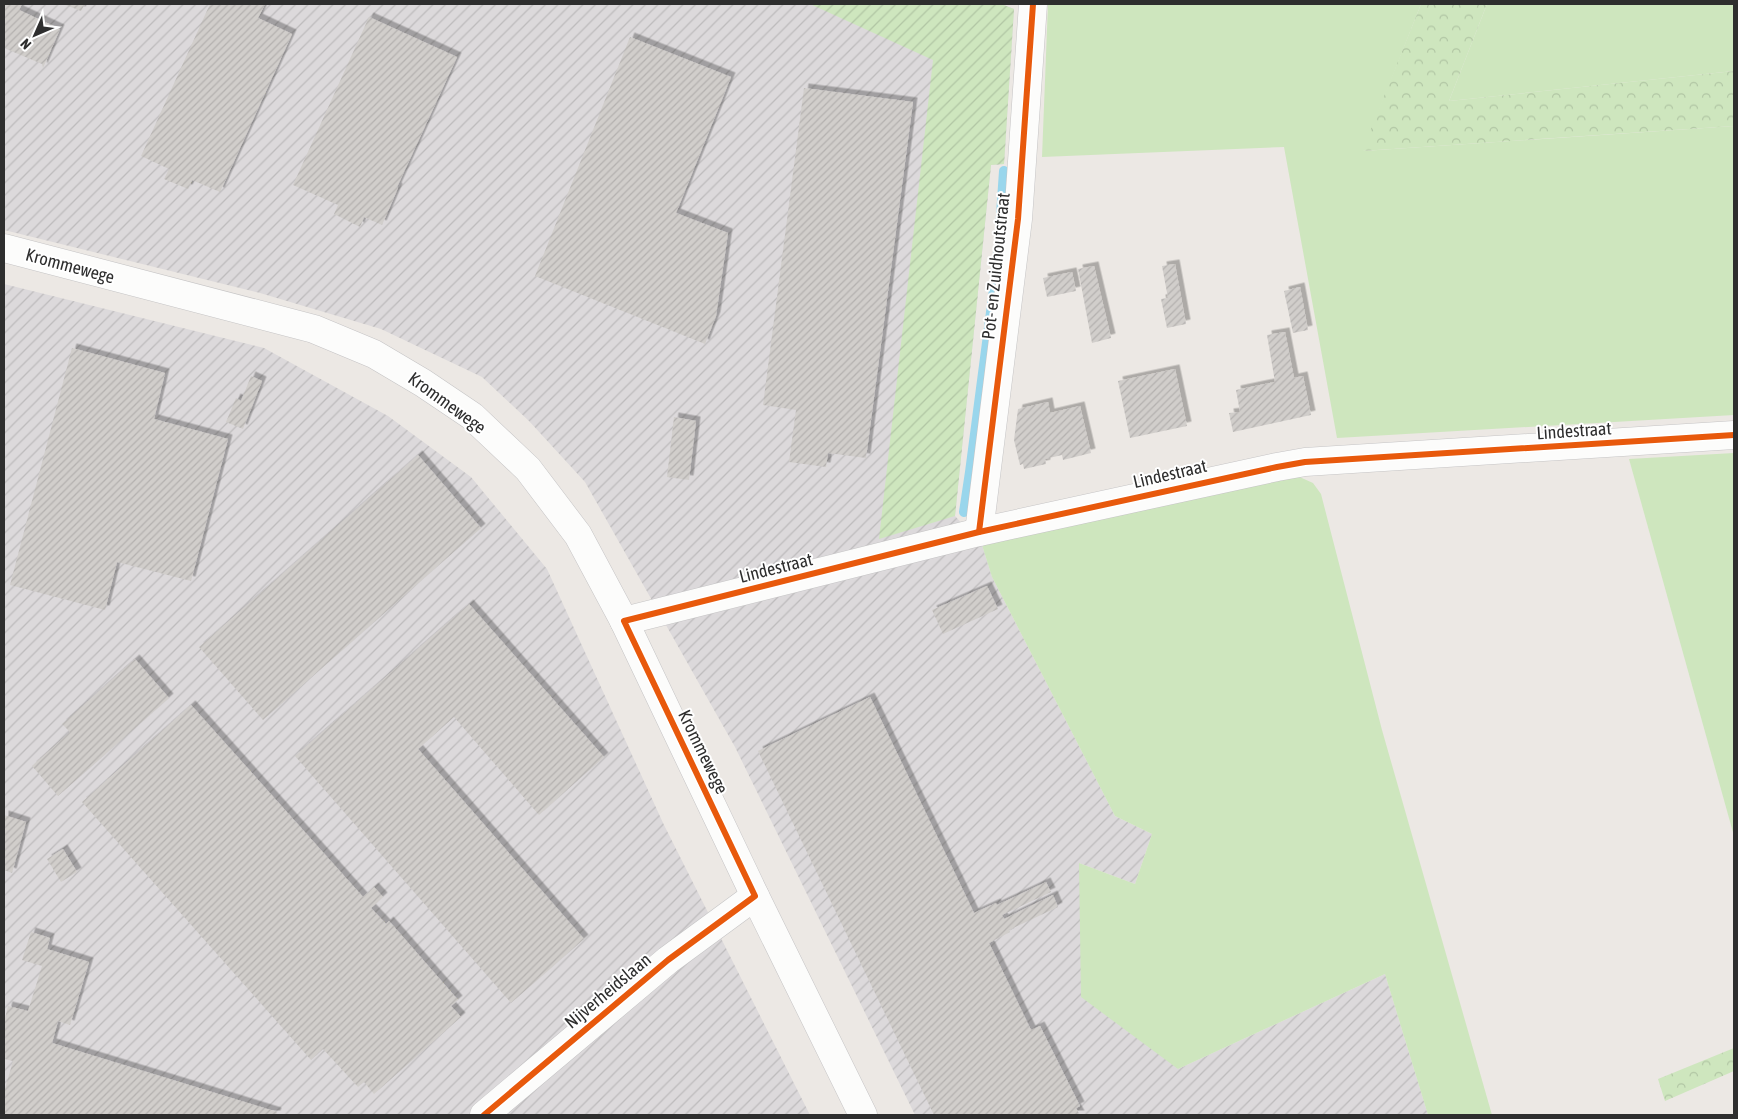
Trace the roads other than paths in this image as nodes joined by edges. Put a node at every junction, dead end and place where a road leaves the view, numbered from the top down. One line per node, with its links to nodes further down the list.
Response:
1 (1033, 4): 4 (street, Pot- en Zuidhoutstraat)
2 (4, 248): 5 (street, Krommewege)
3 (1734, 435): 4 (street, Lindestraat)
4 (979, 532): 5 (street, Lindestraat)
5 (624, 621): 6 (street, Krommewege)
6 (755, 896): 7 (street, Nijverheidslaan); 8 (street, Krommewege)
7 (484, 1115)
8 (863, 1115)

